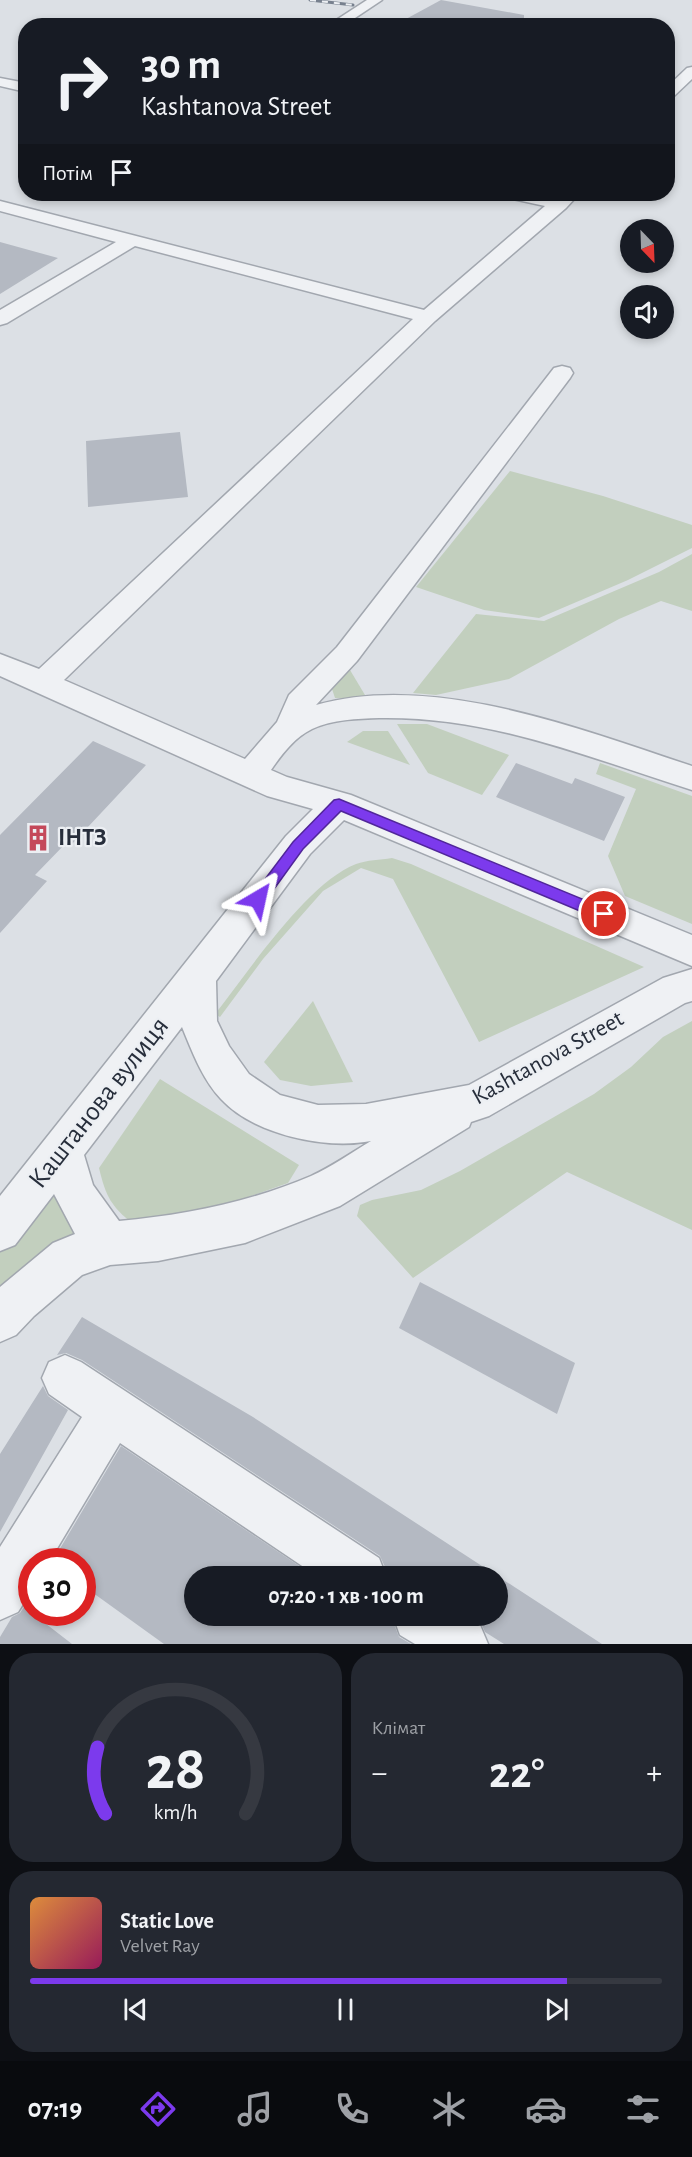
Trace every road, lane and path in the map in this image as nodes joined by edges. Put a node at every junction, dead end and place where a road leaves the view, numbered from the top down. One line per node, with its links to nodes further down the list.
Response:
1 (376, 0): 2 (street)
2 (346, 18)
3 (692, 70): 6 (street)
4 (0, 82): 5 (street)
5 (18, 86)
6 (675, 87)
7 (563, 201): 10 (street)
8 (0, 206): 9 (street)
9 (132, 240): 10 (street); 11 (street)
10 (428, 317): 14 (street)
11 (0, 319)
12 (562, 373): 15 (street)
13 (0, 664): 14 (street)
14 (43, 683): 16 (street)
15 (290, 728): 16 (street); 17 (street)
16 (249, 775): 18 (street)
17 (692, 778)
18 (339, 804): 19 (street); 20 (street)
19 (692, 951)
20 (198, 977): 22 (street, Kashtanova Street); 23 (street, Каштанова вулиця)
21 (692, 985): 22 (street, Kashtanova Street)
22 (475, 1103): 25 (street)
23 (62, 1150): 24 (street, Каштанова вулиця); 25 (street)
24 (0, 1230)
25 (110, 1243): 26 (street)
26 (0, 1319)
27 (65, 1378): 28 (street)
28 (113, 1411): 29 (street); 30 (street)
29 (346, 1566)
30 (0, 1594)
31 (434, 1626): 32 (street)
32 (461, 1644)

